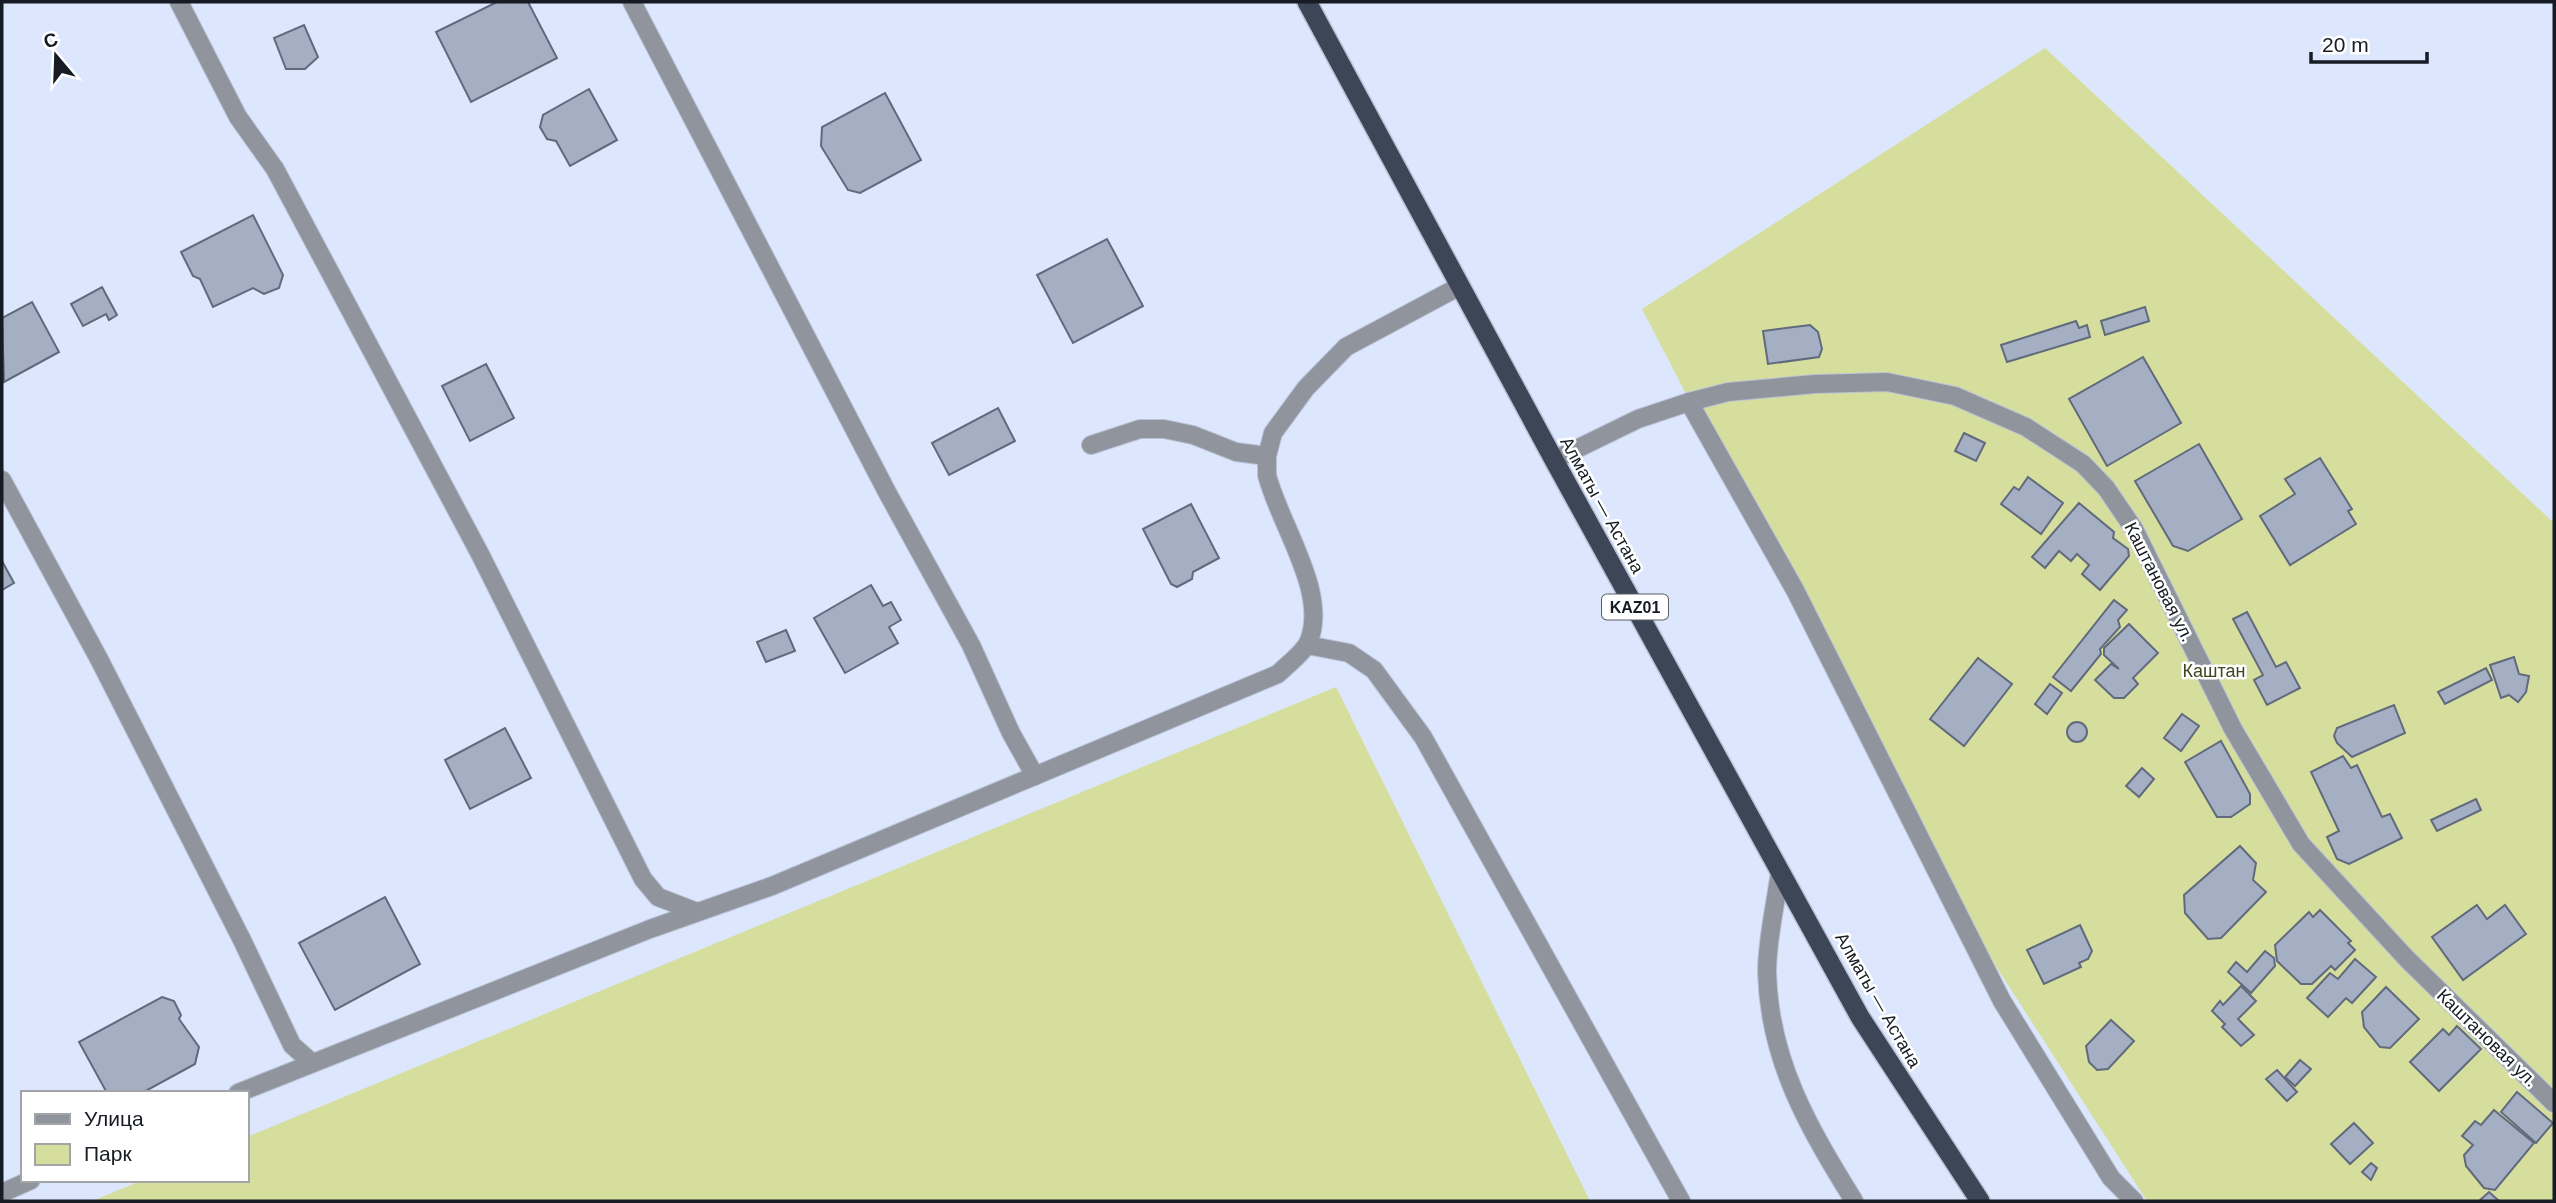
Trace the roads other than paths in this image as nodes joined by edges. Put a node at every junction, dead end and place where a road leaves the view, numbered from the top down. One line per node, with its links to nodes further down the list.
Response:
1 (179, 2): 13 (street)
2 (632, 2): 11 (street)
3 (1307, 2): 4 (highway, Алматы — Астана / KАZ01)
4 (1460, 286): 7 (street); 8 (highway, Алматы — Астана / KАZ01)
5 (1689, 402): 8 (street, Каштановая ул.); 16 (street, Каштановая ул.); 22 (street)
6 (1091, 445): 7 (street)
7 (1267, 456): 10 (street)
8 (1554, 460): 12 (highway, Алматы — Астана / KАZ01)
9 (2, 480): 14 (street)
10 (1307, 645): 11 (street); 19 (street)
11 (1035, 776): 13 (street)
12 (1780, 871): 20 (street); 21 (highway, Алматы — Астана / KАZ01)
13 (697, 912): 14 (street)
14 (311, 1062): 15 (street)
15 (243, 1091)
16 (2554, 1104)
17 (27, 1182): 18 (street)
18 (2, 1193)
19 (1681, 1201)
20 (1854, 1201)
21 (1980, 1201)
22 (2134, 1201)

